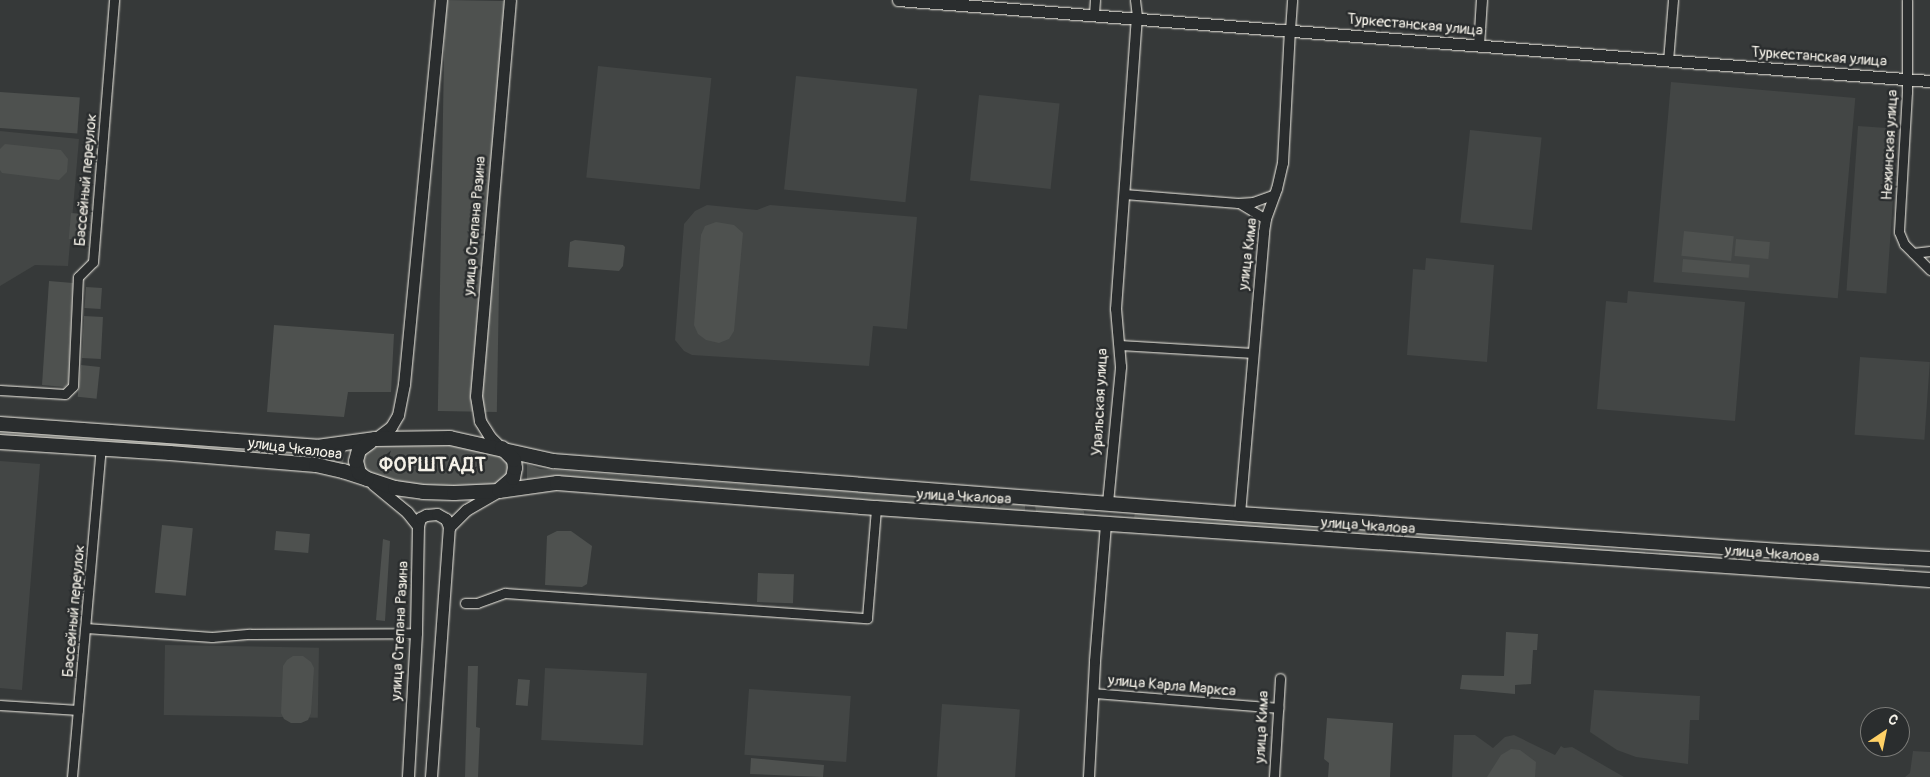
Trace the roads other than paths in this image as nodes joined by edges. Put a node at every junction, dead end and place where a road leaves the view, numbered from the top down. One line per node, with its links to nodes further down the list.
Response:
1 (114, 0): 28 (street, Бассейный переулок)
2 (441, 0): 30 (main road)
3 (510, 0): 32 (main road, улица Степана Разина)
4 (898, 0): 11 (main road, Туркестанская улица)
5 (1095, 0): 12 (street)
6 (1135, 0): 13 (street, Уральская улица)
7 (1292, 0): 14 (street, улица Кима)
8 (1482, 0): 15 (street)
9 (1673, 0): 16 (street)
10 (1907, 0): 17 (street, Нежинская улица)
11 (996, 3): 12 (main road, Туркестанская улица)
12 (1094, 14): 13 (main road, Туркестанская улица)
13 (1137, 17): 14 (main road, Туркестанская улица); 19 (street, Уральская улица)
14 (1290, 30): 15 (main road, Туркестанская улица); 20 (street, улица Кима)
15 (1479, 46): 16 (main road, Туркестанская улица)
16 (1668, 60): 17 (main road, Туркестанская улица)
17 (1907, 79): 18 (main road, Туркестанская улица); 24 (street, Нежинская улица)
18 (1930, 81)
19 (1124, 194): 21 (street); 26 (street, Уральская улица)
20 (1275, 194): 21 (street); 22 (street, улица Кима)
21 (1238, 203): 22 (street)
22 (1266, 219): 27 (street, улица Кима)
23 (1930, 251): 24 (street)
24 (1913, 253): 25 (street)
25 (1930, 270)
26 (1120, 345): 27 (street); 37 (street, Уральская улица)
27 (1253, 353): 39 (street, улица Кима)
28 (0, 390)
29 (0, 424): 30 (main road, улица Чкалова)
30 (375, 439): 32 (main road, улица Чкалова); 34 (main road)
31 (0, 442): 33 (main road, улица Чкалова)
32 (500, 447): 35 (main road); 36 (main road, улица Чкалова)
33 (101, 448): 34 (main road, улица Чкалова); 51 (street, Бассейный переулок)
34 (368, 480): 35 (main road, улица Чкалова); 42 (main road)
35 (499, 491): 38 (main road, улица Чкалова); 43 (main road)
36 (1031, 497): 37 (main road, улица Чкалова); 40 (main road)
37 (1108, 503): 39 (main road, улица Чкалова); 41 (main road, Уральская улица)
38 (876, 508): 40 (main road, улица Чкалова); 50 (street)
39 (1240, 514): 44 (main road, улица Чкалова)
40 (1030, 517): 41 (main road, улица Чкалова)
41 (1106, 523): 47 (main road, улица Чкалова); 54 (street, Уральская улица)
42 (418, 526): 43 (main road); 52 (main road, улица Степана Разина)
43 (449, 527): 60 (main road)
44 (1653, 543): 45 (main road, улица Чкалова); 47 (main road)
45 (1912, 559): 46 (main road, улица Чкалова); 48 (main road)
46 (1930, 559)
47 (1652, 563): 48 (main road, улица Чкалова)
48 (1911, 579): 49 (main road, улица Чкалова)
49 (1930, 580)
50 (465, 603)
51 (86, 628): 52 (street); 57 (street, Бассейный переулок)
52 (416, 633): 59 (main road, улица Степана Разина)
53 (1280, 678): 56 (street, улица Кима)
54 (1093, 693): 56 (street, улица Карла Маркса); 61 (street, Уральская улица)
55 (0, 705): 57 (street)
56 (1278, 708): 62 (street, улица Кима)
57 (78, 710): 58 (street, Бассейный переулок)
58 (72, 777)
59 (408, 777)
60 (431, 777)
61 (1089, 777)
62 (1274, 777)

